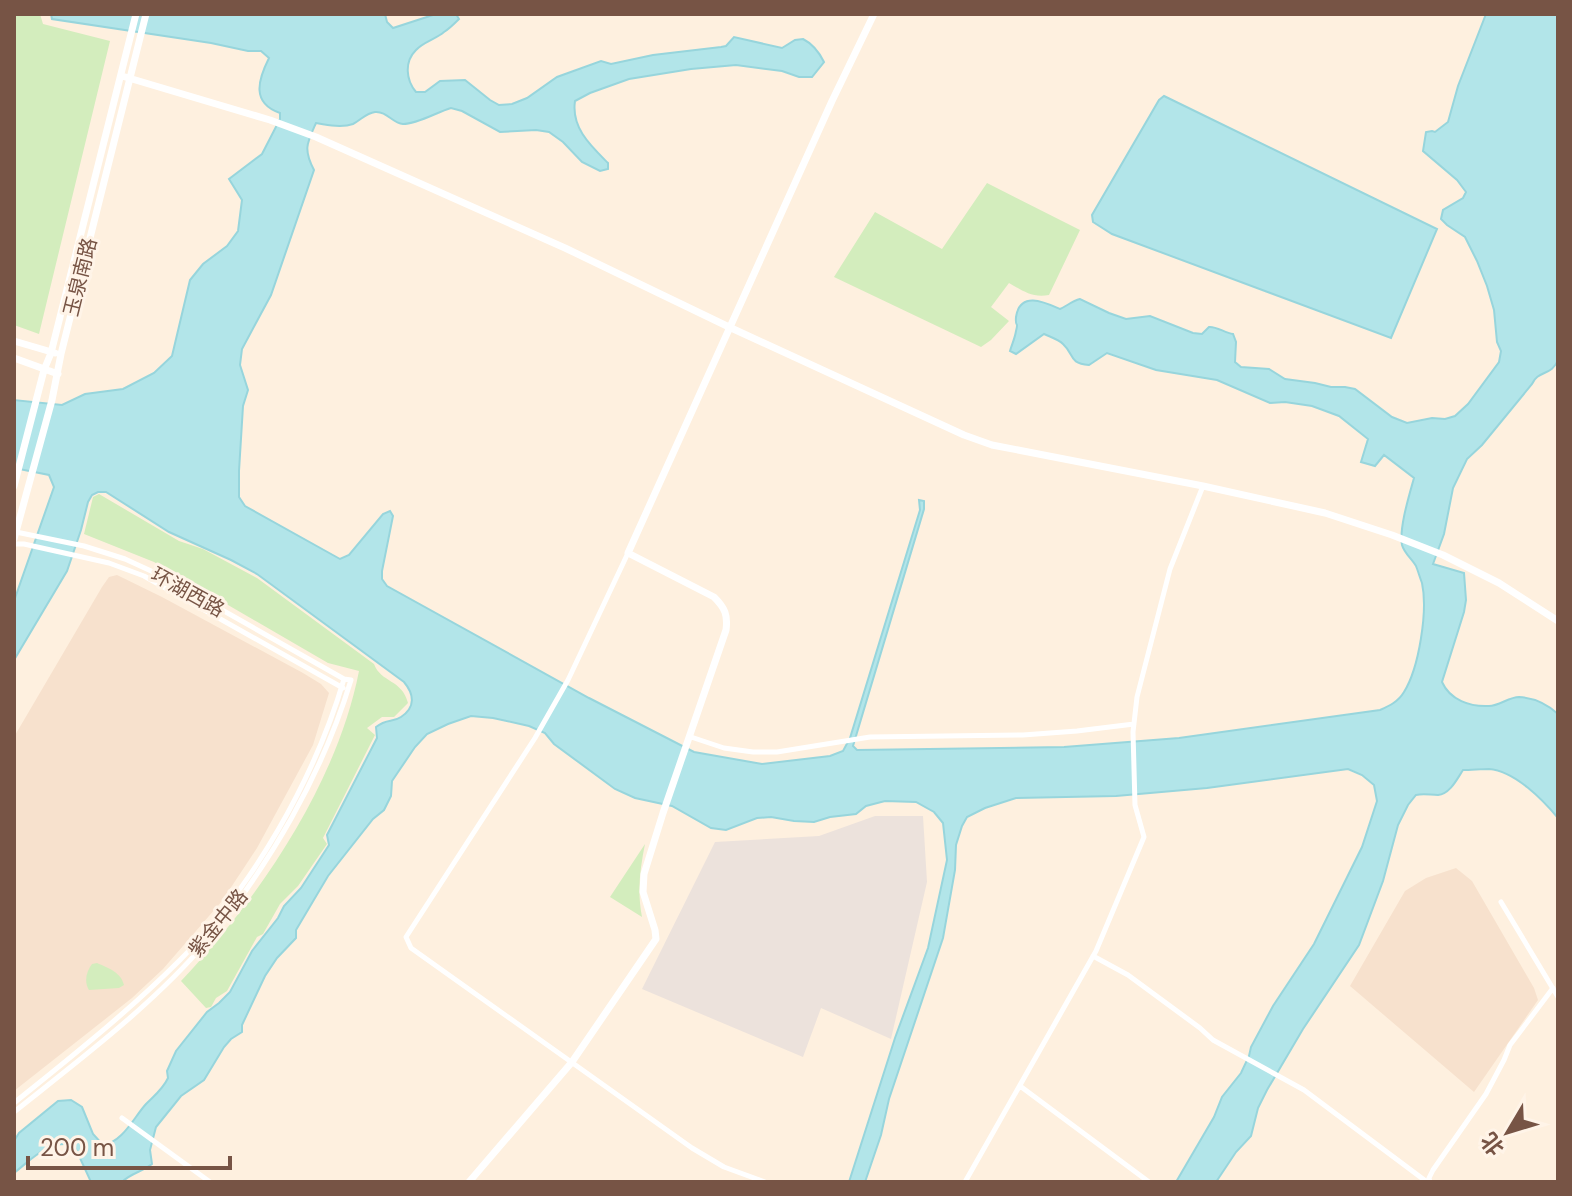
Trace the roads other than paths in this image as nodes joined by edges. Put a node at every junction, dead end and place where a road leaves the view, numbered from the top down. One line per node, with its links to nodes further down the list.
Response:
1 (136, 14): 4 (street, 玉泉南路)
2 (146, 14): 4 (street, 玉泉南路)
3 (874, 14): 6 (street)
4 (137, 36): 5 (street, 玉泉南路)
5 (126, 77): 6 (street); 8 (street, 玉泉南路); 9 (street, 玉泉南路)
6 (729, 327): 14 (street); 16 (street)
7 (14, 341): 8 (street)
8 (51, 353): 9 (street); 11 (street, 玉泉南路)
9 (61, 354): 12 (street, 玉泉南路)
10 (14, 358): 11 (street)
11 (44, 370): 12 (street); 13 (street, 玉泉南路)
12 (58, 374): 15 (street, 玉泉南路)
13 (15, 483)
14 (1203, 486): 17 (street); 20 (street)
15 (14, 537): 18 (street, 环湖西路); 19 (street, 环湖西路)
16 (628, 553): 21 (street); 26 (street)
17 (1558, 621)
18 (347, 680): 19 (street, 紫金中路)
19 (345, 688): 28 (street, 紫金中路); 29 (street, 紫金中路)
20 (1133, 728): 21 (street); 23 (street)
21 (690, 738): 26 (street)
22 (1501, 902): 24 (street)
23 (1093, 956): 27 (street); 36 (street)
24 (1553, 988): 25 (street); 36 (street)
25 (1558, 997)
26 (572, 1062): 32 (street); 33 (street)
27 (1020, 1086): 34 (street); 35 (street)
28 (14, 1103)
29 (14, 1112)
30 (122, 1118): 31 (street)
31 (210, 1182)
32 (469, 1182)
33 (765, 1182)
34 (965, 1182)
35 (1149, 1182)
36 (1429, 1182)

